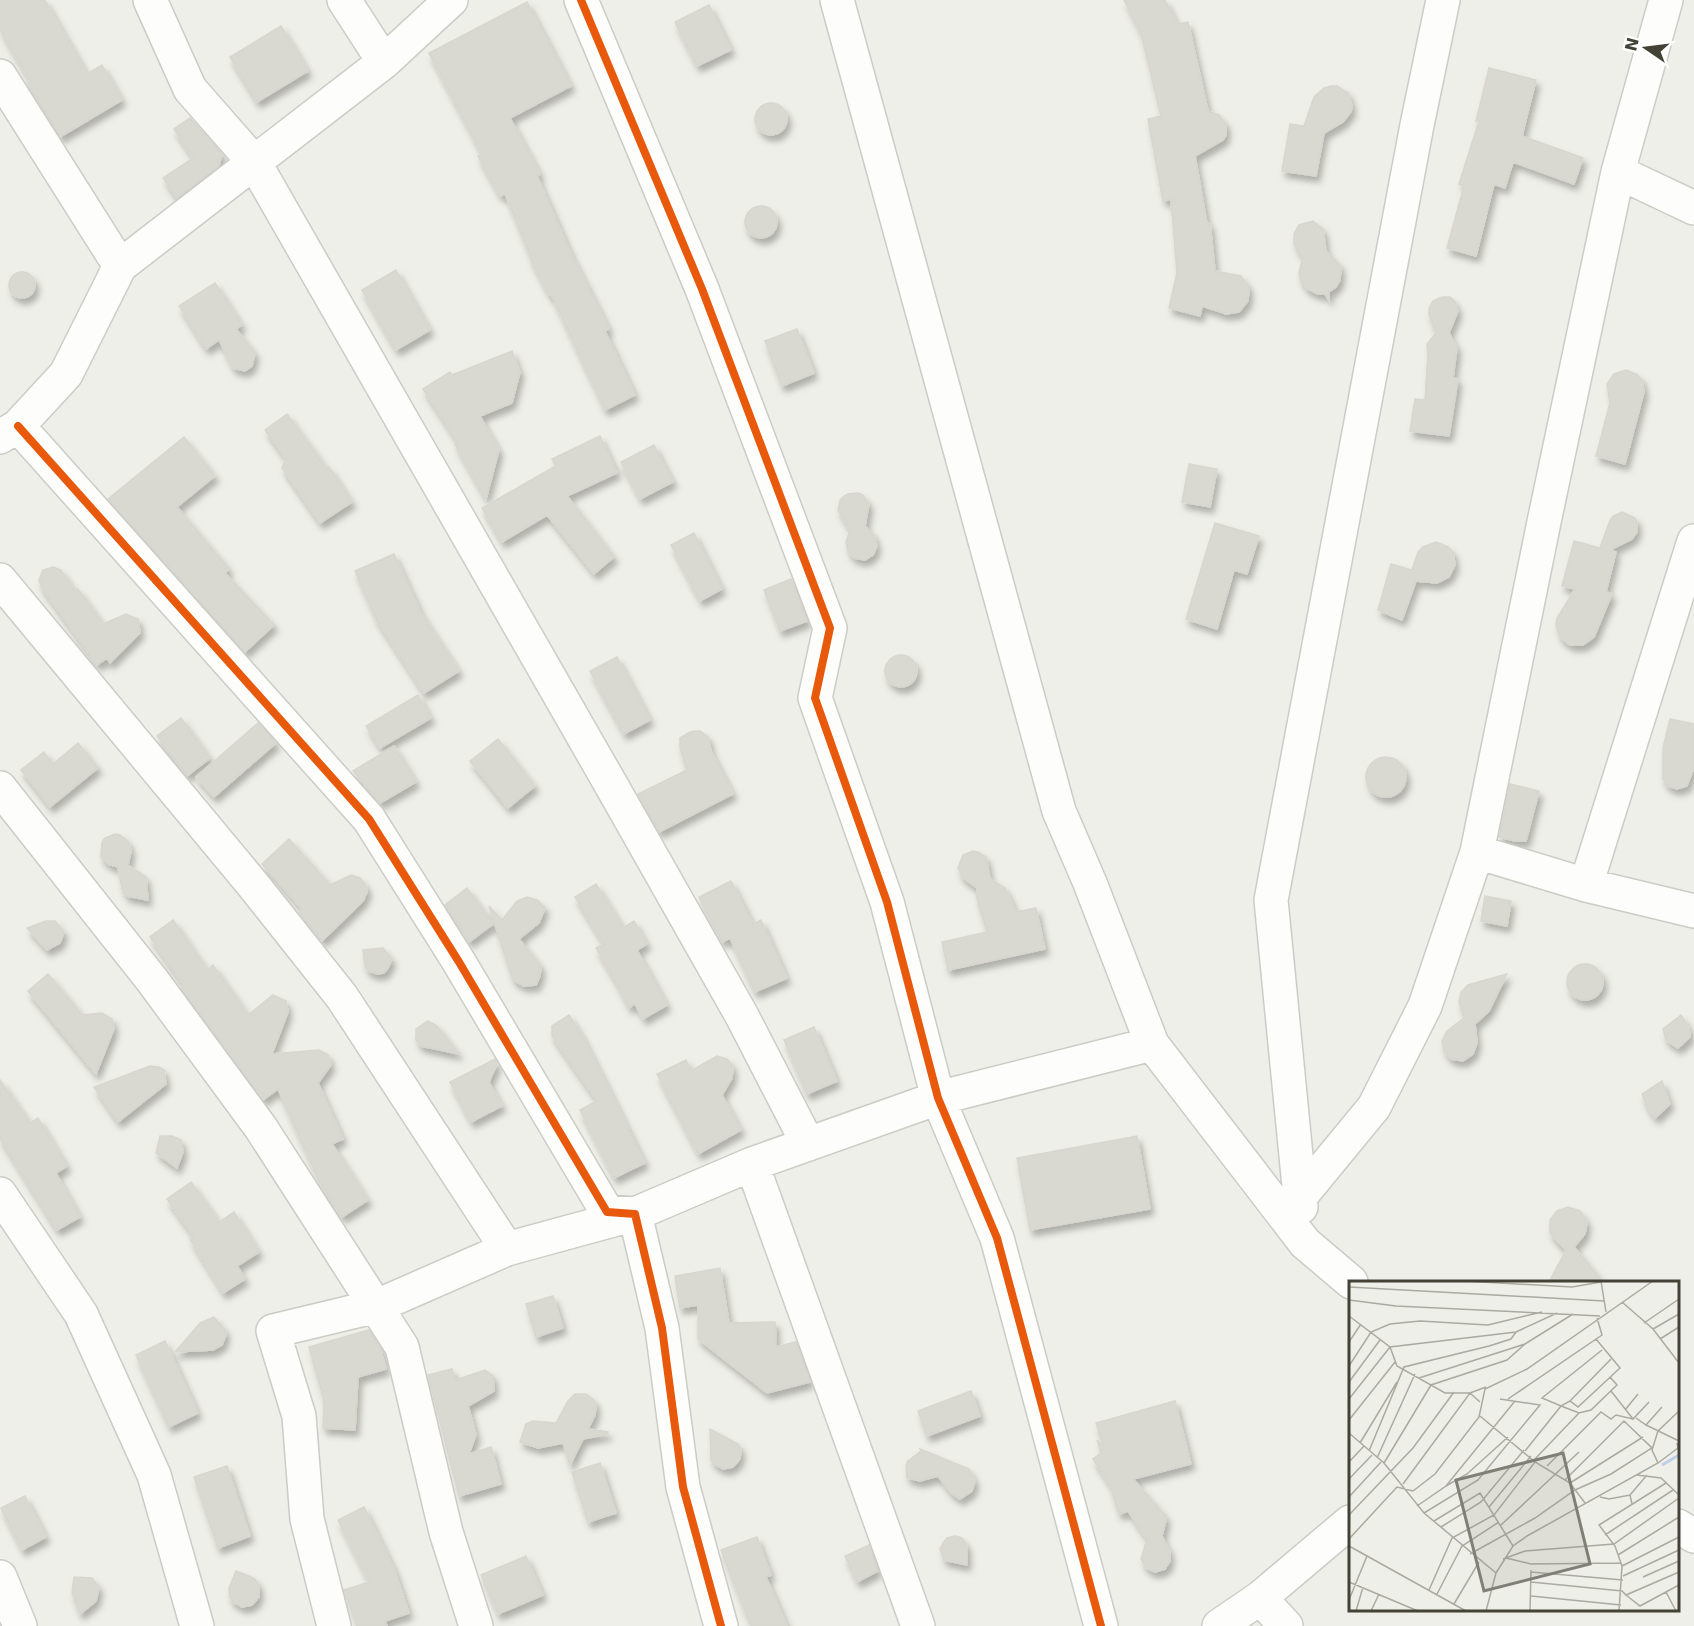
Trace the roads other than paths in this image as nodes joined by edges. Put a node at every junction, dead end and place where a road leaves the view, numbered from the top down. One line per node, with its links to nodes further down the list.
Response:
1 (150, 0): 10 (street)
2 (344, 0): 8 (street)
3 (451, 0): 8 (street)
4 (581, 0): 22 (street)
5 (837, 0): 21 (street)
6 (1443, 0): 26 (street)
7 (1666, 0): 11 (street)
8 (384, 62): 10 (street)
9 (0, 76): 13 (street)
10 (254, 162): 13 (street); 23 (street)
11 (1618, 172): 12 (street); 18 (street)
12 (1694, 208)
13 (120, 266): 14 (street)
14 (9, 432): 27 (street)
15 (1694, 541): 19 (street)
16 (0, 580): 29 (street)
17 (0, 788): 31 (street)
18 (1477, 852): 19 (street); 26 (street)
19 (1586, 885): 20 (street)
20 (1694, 911)
21 (1152, 1044): 22 (street); 28 (street)
22 (938, 1098): 23 (street); 43 (street)
23 (808, 1144): 24 (street)
24 (752, 1164): 27 (street); 42 (street)
25 (0, 1194): 38 (street)
26 (1300, 1197): 28 (street)
27 (635, 1214): 29 (street); 41 (street)
28 (1305, 1243): 30 (street)
29 (507, 1249): 31 (street)
30 (1350, 1281)
31 (377, 1306): 39 (street); 40 (street)
32 (1349, 1523): 36 (street)
33 (1679, 1527): 34 (street)
34 (1694, 1536)
35 (0, 1577): 37 (street)
36 (1260, 1598): 44 (street); 45 (street)
37 (20, 1626)
38 (197, 1626)
39 (334, 1626)
40 (476, 1626)
41 (721, 1626)
42 (918, 1626)
43 (1101, 1626)
44 (1219, 1626)
45 (1286, 1626)

